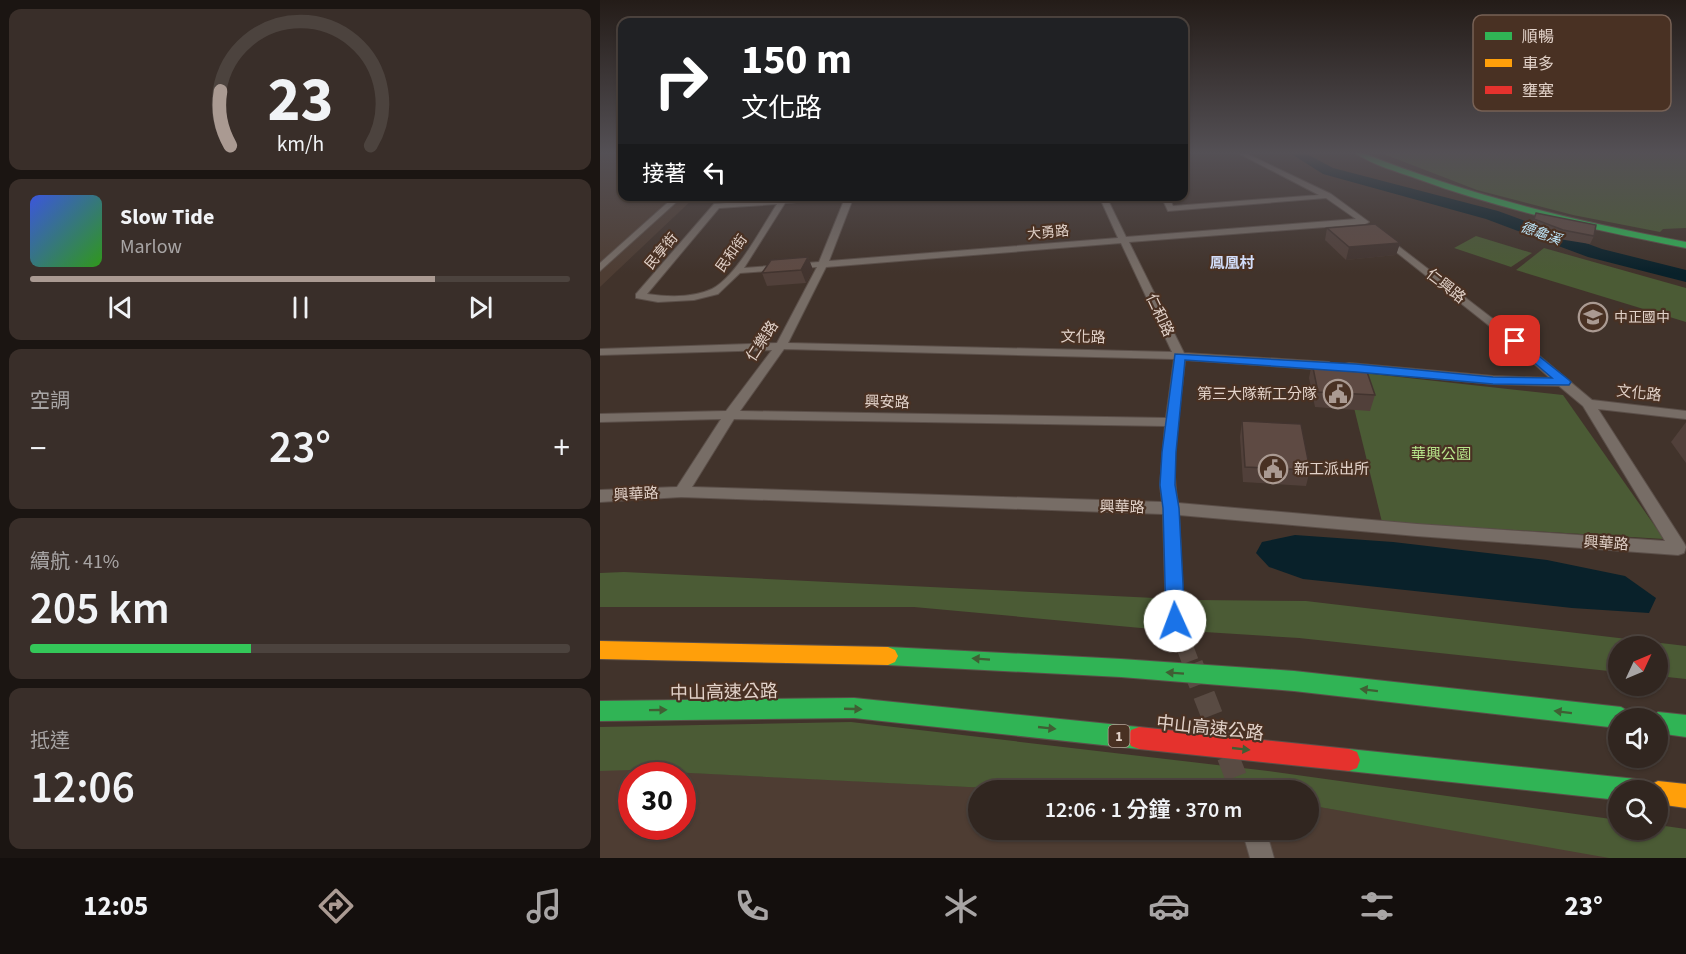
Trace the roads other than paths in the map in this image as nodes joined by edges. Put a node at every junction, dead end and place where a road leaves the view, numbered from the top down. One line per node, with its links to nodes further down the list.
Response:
1 (1322, 193): 4 (street, 仁興路)
2 (1459, 193): 10 (main road)
3 (1473, 193): 10 (main road)
4 (1328, 196): 9 (street); 11 (street, 仁興路)
5 (674, 201): 15 (street)
6 (783, 201): 16 (street, 民和街); 17 (street, 民享街)
7 (847, 201): 14 (street, 仁樂路)
8 (1104, 201): 12 (street, 仁和路)
9 (1167, 201)
10 (1536, 212): 13 (main road)
11 (1364, 221): 12 (street, 大勇路); 21 (street, 仁興路)
12 (1124, 240): 14 (street, 大勇路); 20 (street, 仁和路)
13 (1686, 243)
14 (823, 264): 16 (street, 大勇路); 18 (street, 仁樂路)
15 (600, 268)
16 (736, 271): 17 (street, 民和街)
17 (720, 289)
18 (781, 346): 19 (street, 文化路); 20 (street, 文化路); 23 (street, 仁樂路)
19 (600, 352)
20 (1180, 356): 21 (street, 文化路); 26 (street)
21 (1565, 382): 22 (street, 仁興路)
22 (1588, 404): 24 (street, 文化路); 30 (street, 仁興路)
23 (730, 415): 25 (street, 興安路); 26 (street, 興安路); 27 (street, 仁樂路)
24 (1686, 415)
25 (600, 418)
26 (1173, 422): 29 (street)
27 (681, 492): 28 (street, 興華路); 29 (street, 興華路)
28 (600, 496)
29 (1171, 508): 30 (street, 興華路); 31 (street)
30 (1678, 548)
31 (1175, 621)
32 (600, 650): 34 (main road, one-way to 32)
33 (600, 711): 37 (main road, 中山高速公路 / 1, one-way to 37)
34 (1608, 717)
35 (1668, 724): 36 (main road)
36 (1686, 726)
37 (1608, 787)
38 (1668, 794): 39 (main road)
39 (1686, 796)
40 (1257, 840): 41 (street)
41 (1262, 858)

